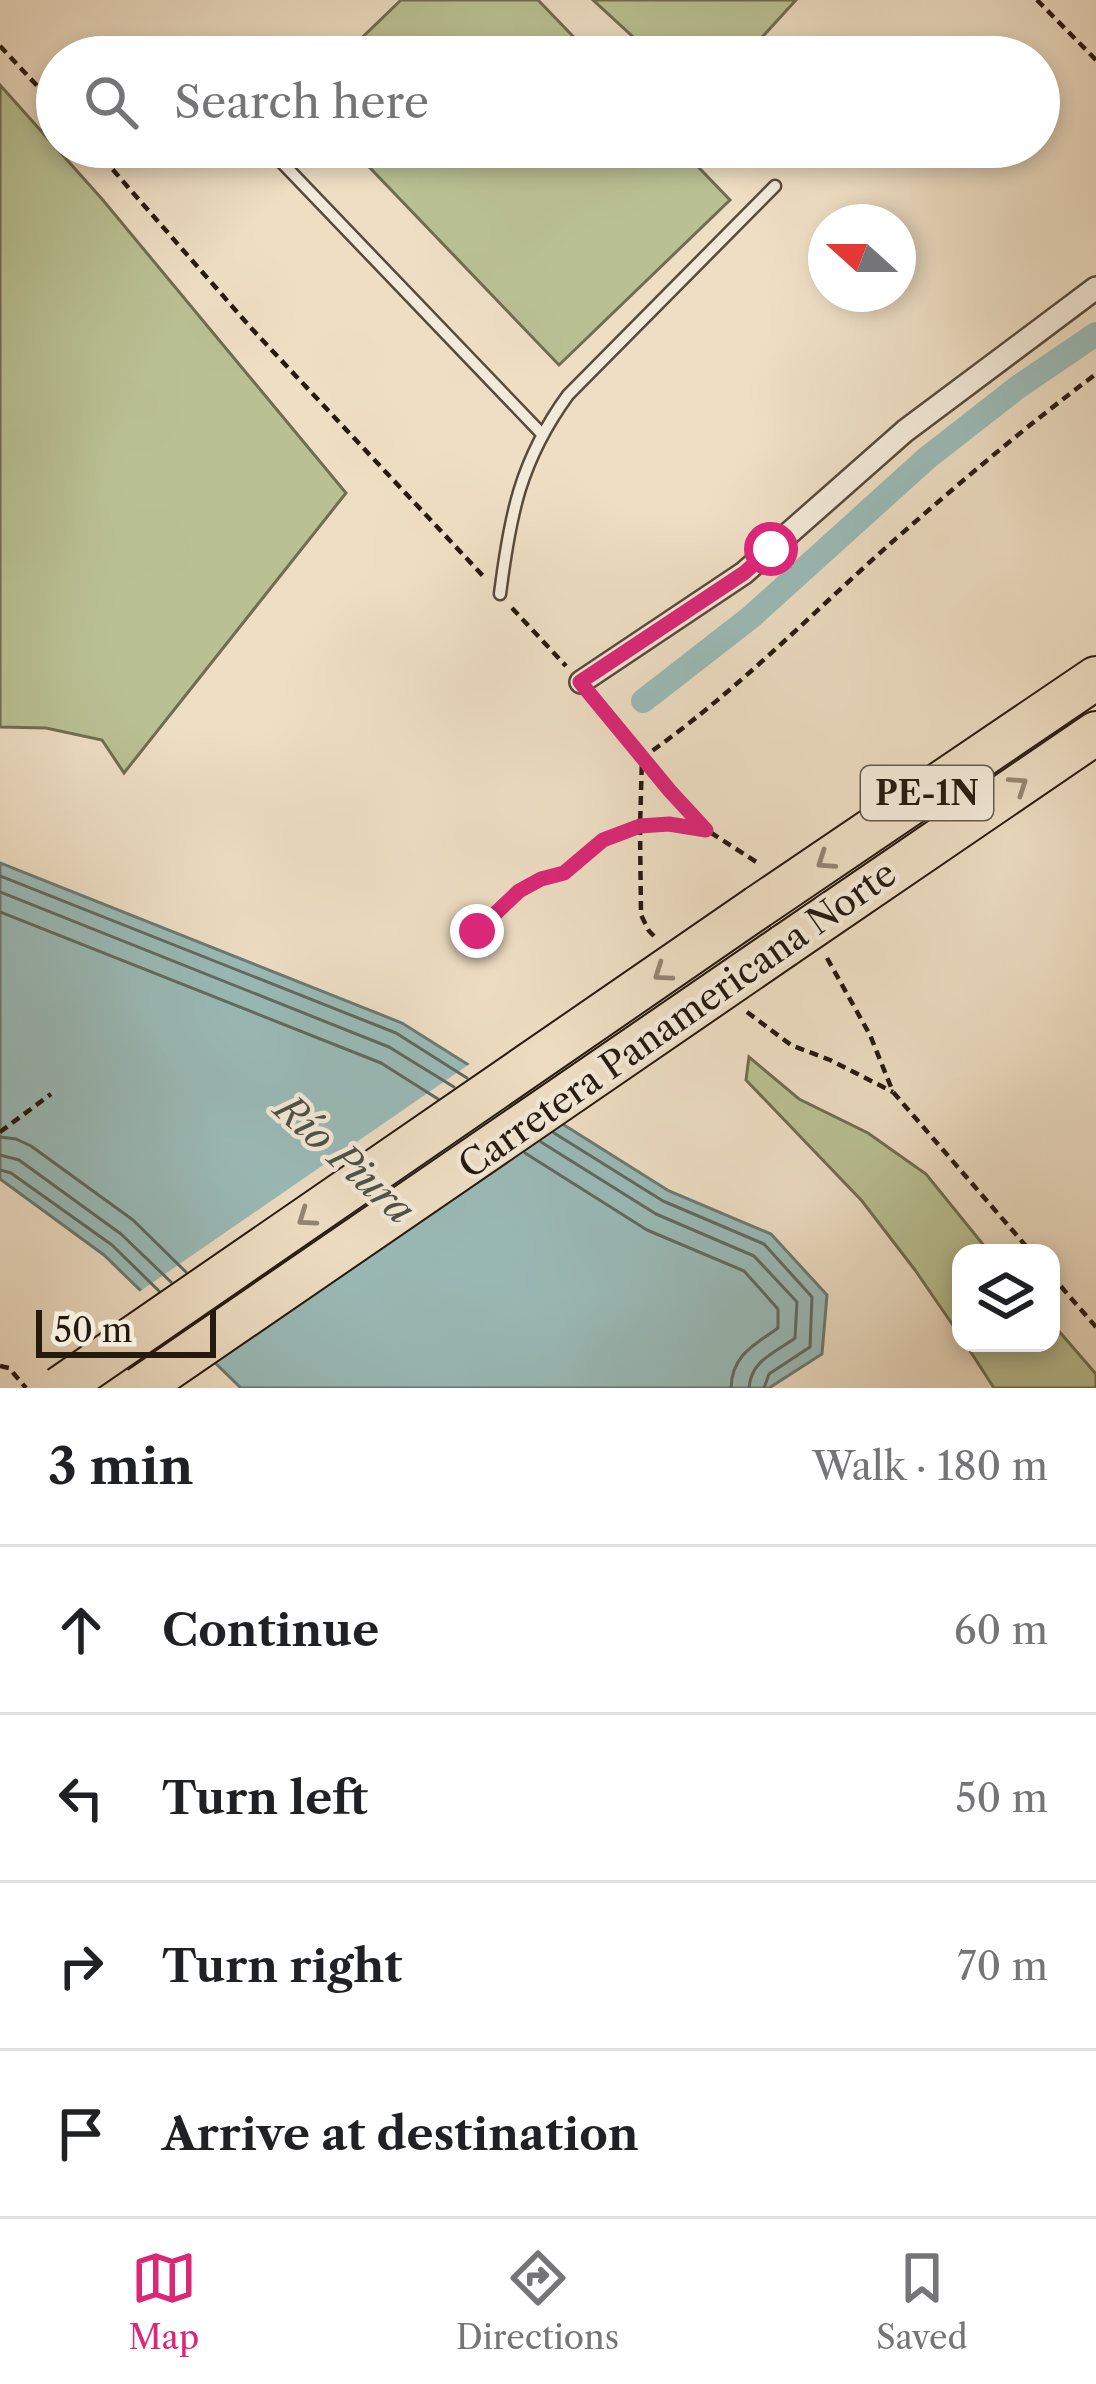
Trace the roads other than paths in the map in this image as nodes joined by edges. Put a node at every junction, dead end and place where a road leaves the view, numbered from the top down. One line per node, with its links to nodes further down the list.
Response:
1 (287, 168): 4 (lane)
2 (775, 185): 4 (lane)
3 (1096, 288): 7 (street)
4 (542, 434): 5 (lane)
5 (500, 594)
6 (1096, 678): 9 (highway, Carretera Panamericana Norte / PE-1N, one-way to 9, bridge)
7 (580, 682)
8 (1096, 733): 10 (highway, Carretera Panamericana Norte / PE-1N, one-way to 8, bridge)
9 (60, 1388)
10 (140, 1388)

